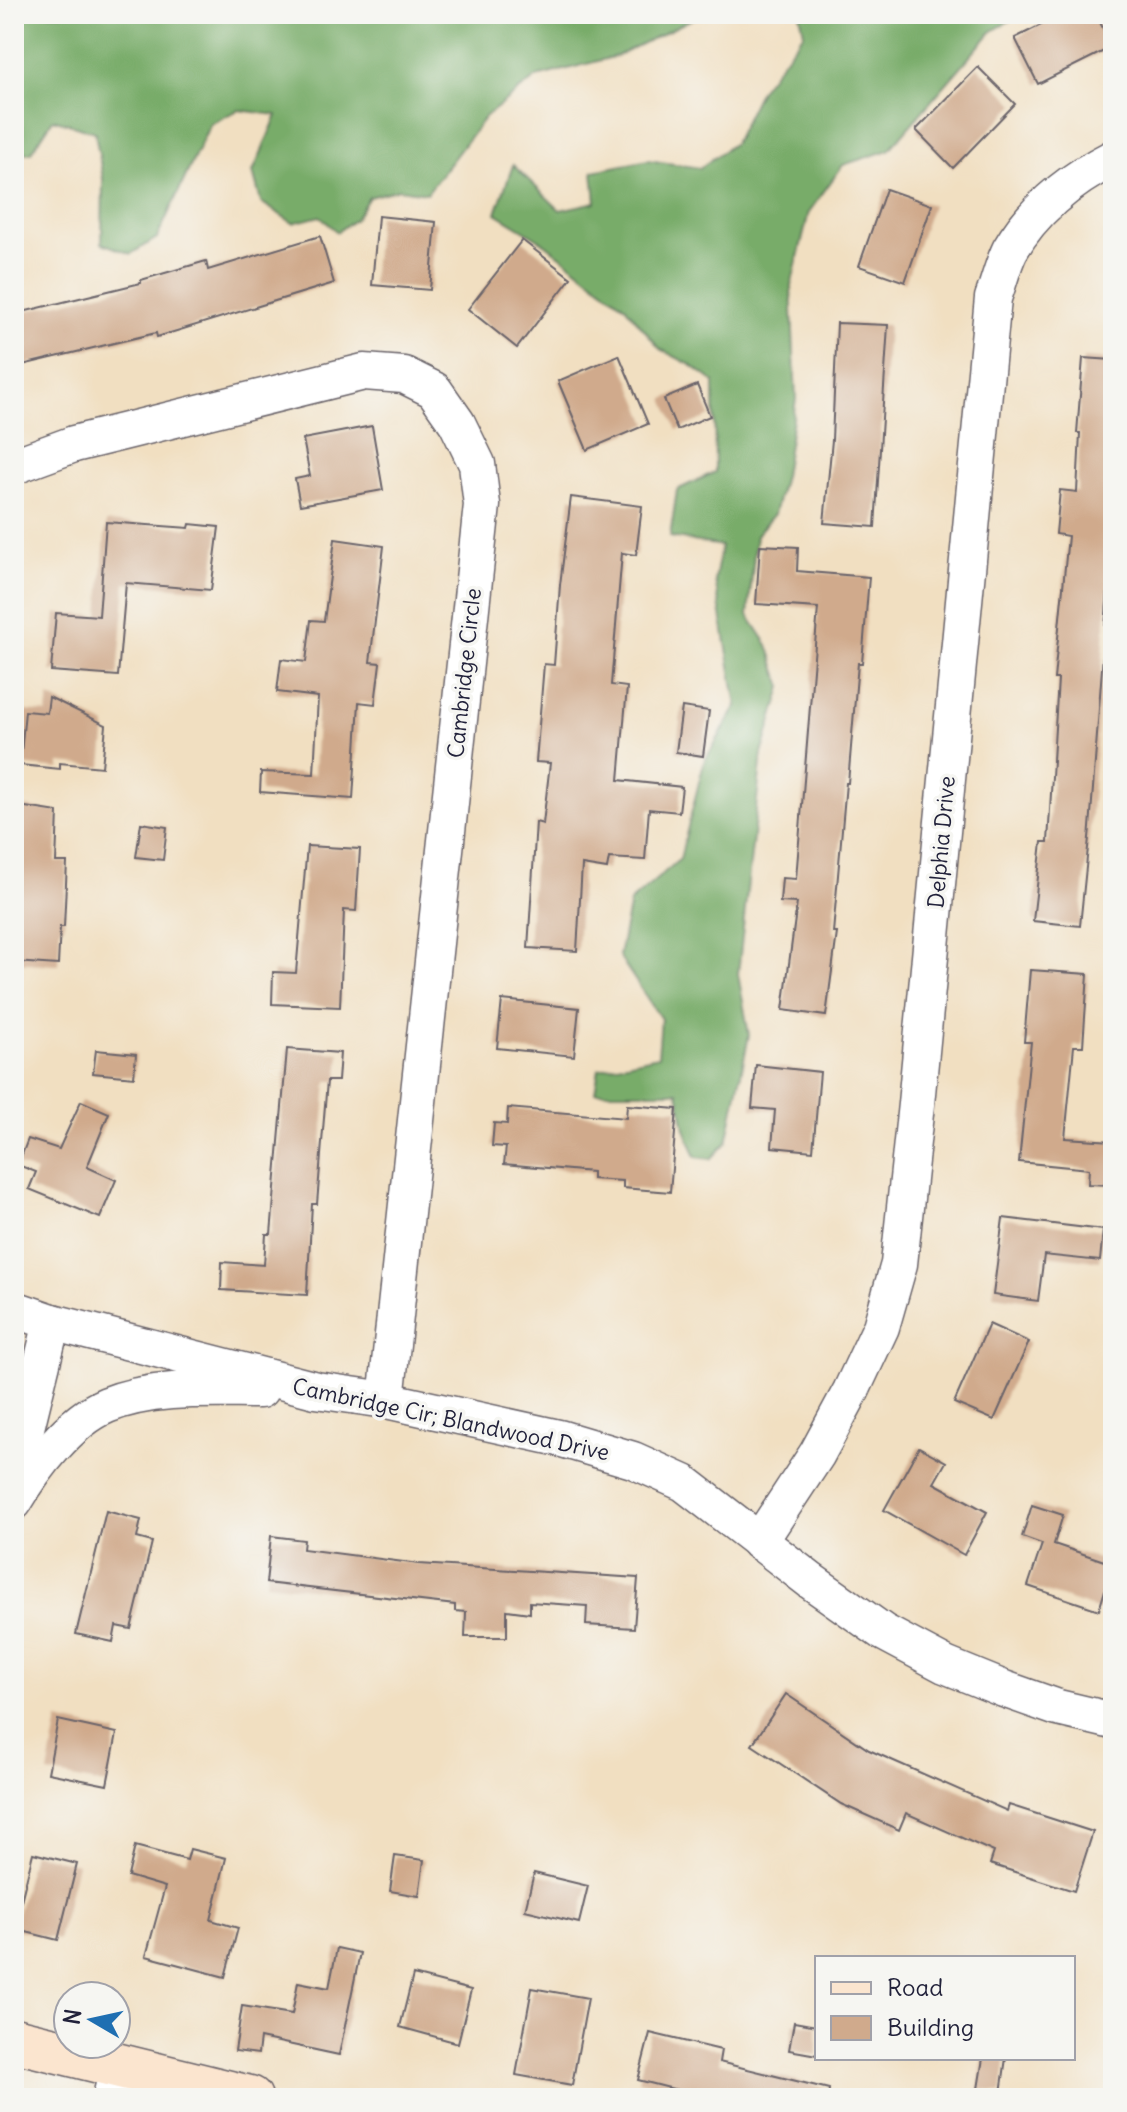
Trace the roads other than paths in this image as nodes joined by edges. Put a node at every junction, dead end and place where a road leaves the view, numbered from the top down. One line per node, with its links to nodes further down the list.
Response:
1 (1113, 158): 9 (street, Delphia Drive)
2 (14, 466): 6 (street, Cambridge Circle)
3 (14, 1309): 4 (street, Cambridge Cir; Blandwood Drive)
4 (52, 1322): 5 (street, Cambridge Cir; Blandwood Drive); 7 (street)
5 (316, 1390): 6 (street, Cambridge Cir; Blandwood Drive); 8 (street)
6 (386, 1400): 9 (street, Cambridge Cir; Blandwood Drive)
7 (14, 1477)
8 (14, 1502)
9 (759, 1542): 10 (street, Cambridge Cir; Blandwood Drive)
10 (1113, 1721)
11 (14, 2040): 12 (street)
12 (114, 2082): 13 (street)
13 (250, 2098)

